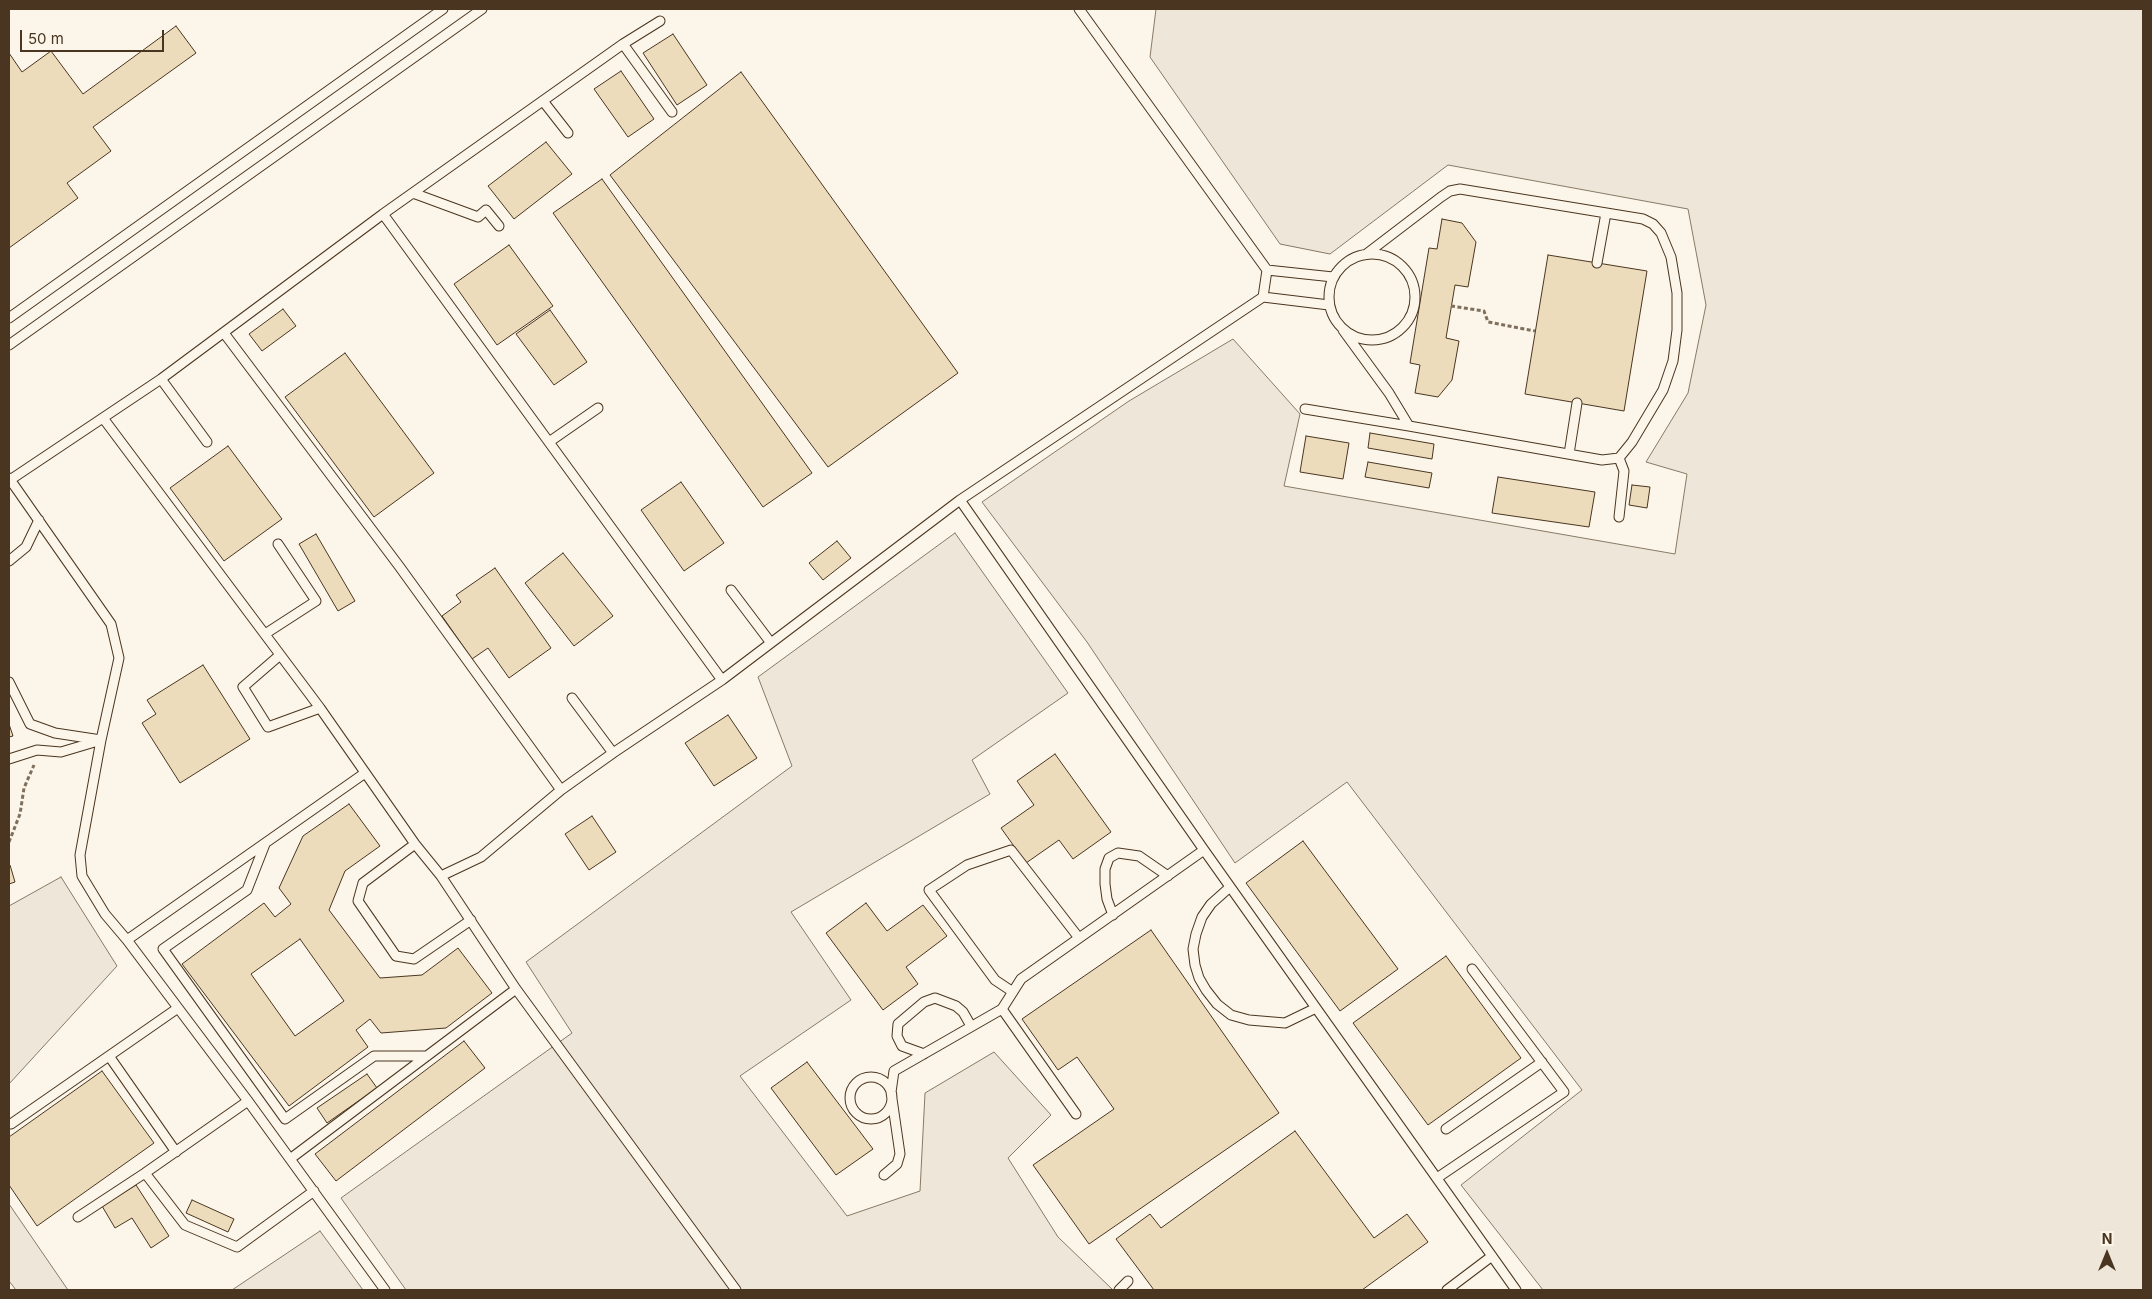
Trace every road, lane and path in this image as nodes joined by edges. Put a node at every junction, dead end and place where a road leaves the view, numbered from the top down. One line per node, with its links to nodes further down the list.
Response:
1 (444, 9): 20 (lane)
2 (482, 9): 24 (lane)
3 (1079, 9): 15 (lane)
4 (660, 21): 5 (lane)
5 (623, 44): 6 (lane); 7 (lane)
6 (543, 101): 8 (lane); 9 (lane)
7 (672, 112)
8 (568, 133)
9 (413, 193): 11 (lane); 12 (lane)
10 (1606, 213): 13 (lane); 14 (lane); 34 (lane)
11 (383, 214): 23 (lane); 32 (lane)
12 (499, 226)
13 (1366, 254): 16 (lane); 21 (lane)
14 (1597, 262)
15 (1267, 270): 16 (lane); 17 (lane)
16 (1333, 277): 18 (lane)
17 (1263, 297): 18 (lane); 36 (lane)
18 (1329, 305): 21 (lane)
19 (1451, 306): 22 (path)
20 (9, 318)
21 (1343, 330): 30 (lane)
22 (1535, 330)
23 (224, 333): 25 (lane); 54 (lane)
24 (9, 345)
25 (161, 379): 29 (lane); 31 (lane)
26 (1578, 403): 33 (lane)
27 (598, 408): 32 (lane)
28 (1305, 409): 30 (lane)
29 (103, 418): 35 (lane); 42 (lane)
30 (1409, 426): 33 (lane)
31 (207, 442)
32 (549, 442): 45 (lane)
33 (1570, 454): 34 (lane)
34 (1619, 458): 37 (lane)
35 (9, 479): 38 (lane)
36 (960, 500): 43 (lane); 58 (lane)
37 (1619, 517)
38 (39, 520): 40 (lane); 49 (lane)
39 (278, 544): 42 (lane)
40 (9, 561)
41 (731, 590): 43 (lane)
42 (265, 634): 44 (lane)
43 (771, 643): 45 (lane)
44 (280, 656): 48 (lane); 48 (lane)
45 (722, 680): 51 (lane)
46 (9, 682): 49 (lane)
47 (572, 698): 51 (lane)
48 (320, 708): 53 (lane)
49 (101, 740): 50 (lane); 65 (lane)
50 (37, 750): 52 (lane); 55 (path)
51 (613, 752): 54 (lane)
52 (9, 759)
53 (365, 773): 56 (lane); 57 (lane)
54 (561, 790): 59 (lane)
55 (9, 842)
56 (265, 844): 65 (lane); 75 (lane)
57 (415, 844): 59 (lane); 63 (lane)
58 (1204, 850): 60 (lane); 61 (lane)
59 (441, 876): 63 (lane)
60 (1168, 876): 62 (lane); 62 (lane)
61 (1230, 887): 70 (lane); 70 (lane)
62 (1113, 915): 64 (lane)
63 (471, 920): 67 (lane)
64 (1079, 938): 68 (lane); 68 (lane)
65 (127, 940): 69 (lane)
66 (1472, 969): 76 (lane)
67 (516, 989): 75 (lane); 92 (lane)
68 (1013, 992): 71 (lane)
69 (178, 1008): 74 (lane); 78 (lane)
70 (1316, 1008): 86 (lane)
71 (1002, 1009): 72 (lane); 79 (lane)
72 (971, 1026): 73 (lane); 73 (lane)
73 (924, 1054): 77 (lane)
74 (109, 1056): 80 (lane); 82 (lane)
75 (427, 1056): 83 (lane)
76 (1542, 1062): 81 (lane); 86 (lane)
77 (891, 1092): 77 (lane); 85 (lane)
78 (248, 1101): 82 (lane); 83 (lane)
79 (1076, 1114)
80 (11, 1124)
81 (1446, 1129)
82 (176, 1152): 84 (lane)
83 (290, 1159): 87 (lane)
84 (145, 1173): 87 (lane); 88 (lane)
85 (884, 1175)
86 (1437, 1178): 89 (lane)
87 (314, 1191): 91 (lane)
88 (78, 1217)
89 (1492, 1256): 94 (lane); 95 (lane)
90 (1128, 1280): 93 (lane)
91 (385, 1290)
92 (736, 1290)
93 (1118, 1290)
94 (1447, 1290)
95 (1516, 1290)

